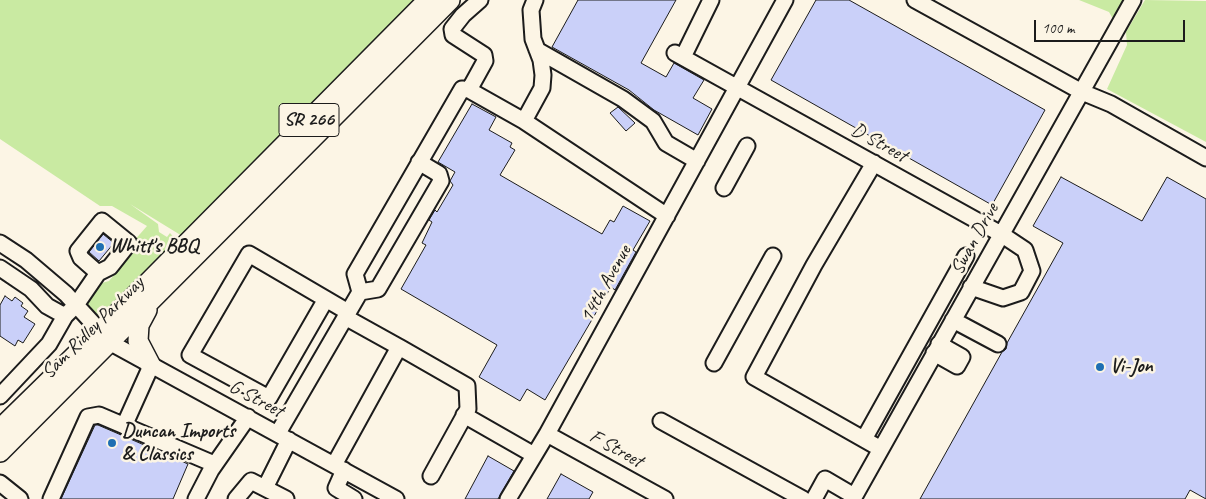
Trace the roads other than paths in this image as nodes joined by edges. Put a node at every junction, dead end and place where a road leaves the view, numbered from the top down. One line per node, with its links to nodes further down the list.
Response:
1 (428, 0): 37 (main road, Sam Ridley Parkway / SR 266)
2 (450, 0): 32 (main road, Sam Ridley Parkway / SR 266)
3 (480, 0): 11 (street)
4 (535, 0): 9 (street)
5 (711, 0): 10 (street, D Street)
6 (785, 0): 10 (street, 14th Avenue)
7 (915, 0): 12 (street)
8 (1131, 3): 12 (street, Swan Drive)
9 (537, 50): 13 (street); 16 (street)
10 (738, 88): 16 (street, 14th Avenue); 18 (street, D Street)
11 (469, 90): 13 (street); 17 (street)
12 (1082, 92): 15 (street); 22 (street, Swan Drive)
13 (524, 121): 20 (street)
14 (746, 146): 19 (street)
15 (1206, 158)
16 (697, 161): 20 (street, 14th Avenue)
17 (420, 162): 21 (street); 23 (street)
18 (874, 163): 22 (street, D Street); 50 (street)
19 (724, 188)
20 (667, 216): 48 (street, 14th Avenue)
21 (385, 222): 23 (street); 30 (street)
22 (1001, 234): 29 (street, Swan Drive); 29 (street, D Street)
23 (409, 236): 30 (street)
24 (1, 246): 33 (street, G Street)
25 (773, 256): 40 (street)
26 (966, 256): 50 (street)
27 (0, 268): 35 (street)
28 (98, 273): 33 (street)
29 (971, 287): 36 (street, Swan Drive)
30 (360, 292): 34 (street)
31 (326, 299): 31 (street); 34 (street)
32 (151, 302): 37 (main road, Sam Ridley Parkway / SR 266); 41 (main road)
33 (76, 305): 35 (street); 37 (street, G Street)
34 (347, 314): 39 (street); 49 (street)
35 (65, 316): 42 (street)
36 (953, 320): 38 (street); 51 (street, Swan Drive)
37 (105, 337): 41 (street, G Street); 47 (main road, Sam Ridley Parkway / SR 266); 52 (main road, Sam Ridley Parkway / SR 266)
38 (998, 344)
39 (399, 347): 43 (street); 55 (street)
40 (714, 363)
41 (152, 366): 44 (street, G Street); 46 (street)
42 (0, 396)
43 (464, 415): 53 (street); 56 (street)
44 (248, 417): 49 (street, G Street); 54 (street)
45 (661, 421): 70 (street)
46 (124, 426): 54 (street); 62 (street)
47 (0, 429)
48 (547, 434): 53 (street, 14th Avenue); 69 (street, F Street)
49 (284, 436): 55 (street, G Street); 58 (street)
50 (864, 439): 51 (street)
51 (881, 449): 60 (street, Swan Drive)
52 (0, 452)
53 (534, 455): 68 (street, 14th Avenue)
54 (214, 464): 63 (street)
55 (339, 467): 59 (street, G Street); 66 (street)
56 (431, 476)
57 (0, 483): 61 (street)
58 (265, 488): 64 (street); 65 (street)
59 (374, 494): 67 (street, G Street)
60 (854, 498): 71 (street)
61 (20, 499)
62 (50, 499)
63 (196, 499)
64 (236, 499)
65 (286, 499)
66 (354, 499)
67 (396, 499)
68 (508, 499)
69 (666, 499)
70 (803, 499)
71 (814, 499)

